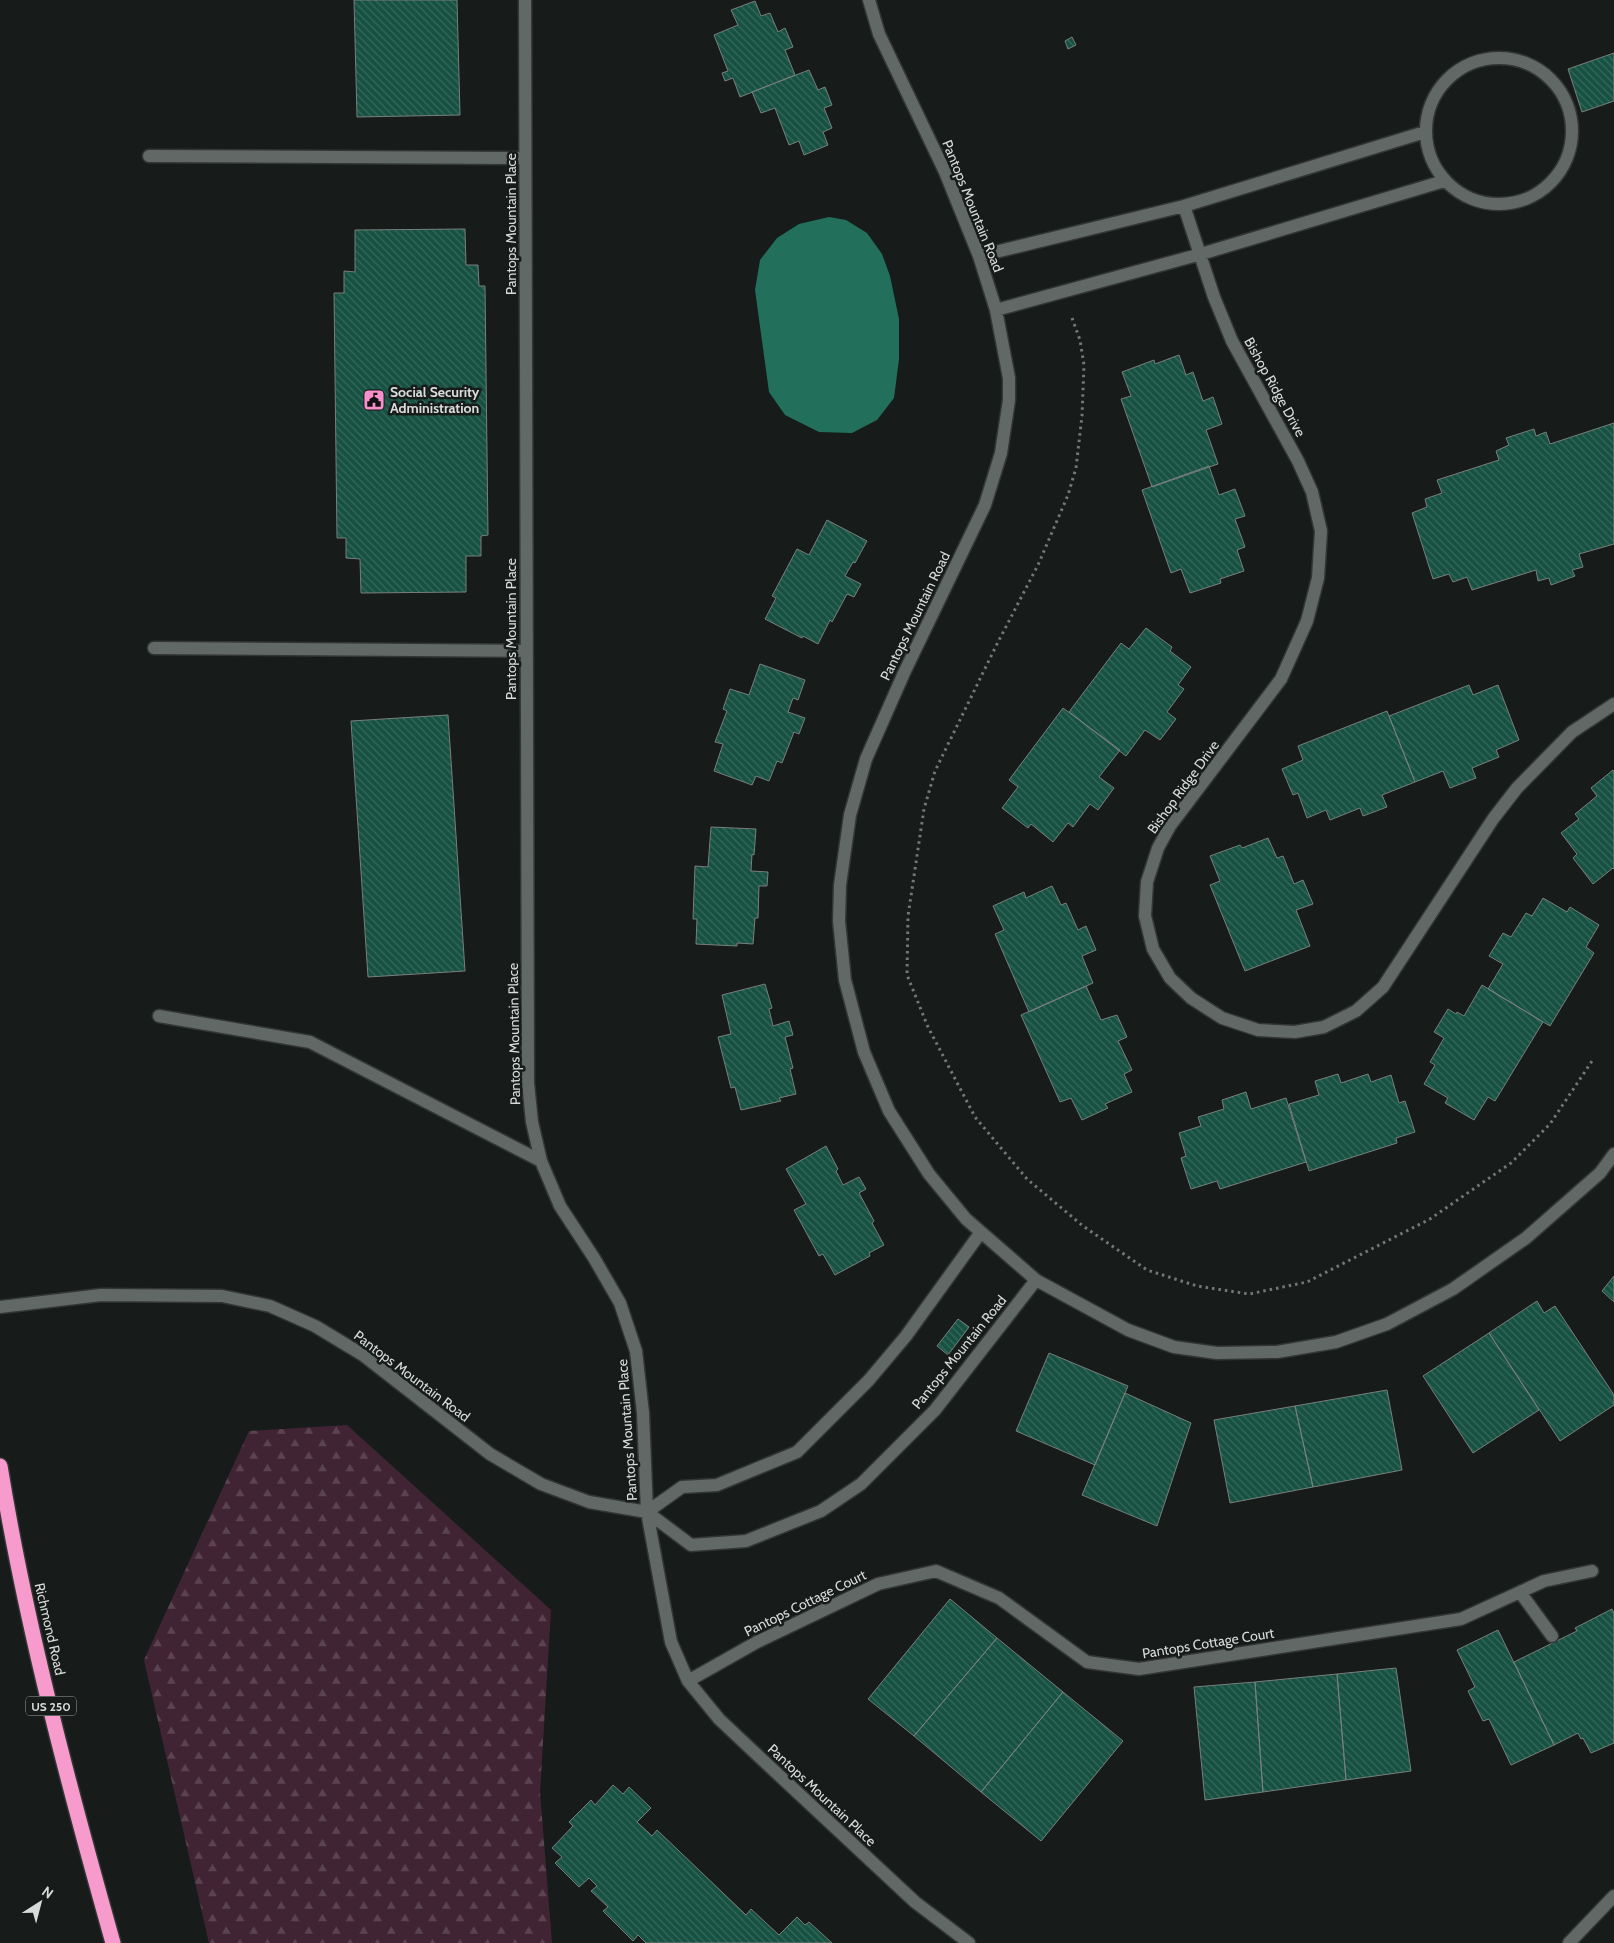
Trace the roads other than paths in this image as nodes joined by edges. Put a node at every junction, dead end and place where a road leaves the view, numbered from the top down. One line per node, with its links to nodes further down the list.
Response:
1 (525, 0): 5 (street, Pantops Mountain Place)
2 (869, 0): 9 (street, Pantops Mountain Road)
3 (1424, 132): 6 (street); 6 (street); 7 (street)
4 (149, 156): 5 (street)
5 (525, 158): 12 (street, Pantops Mountain Place)
6 (1444, 181): 8 (street)
7 (1184, 206): 8 (street, Bishop Ridge Drive); 9 (street)
8 (1201, 254): 10 (street); 13 (street, Bishop Ridge Drive)
9 (979, 256): 10 (street, Pantops Mountain Road)
10 (996, 310): 17 (street, Pantops Mountain Road)
11 (154, 648): 12 (street)
12 (526, 651): 16 (street, Pantops Mountain Place)
13 (1614, 704)
14 (159, 1016): 16 (street)
15 (1614, 1154): 18 (street, Pantops Mountain Road)
16 (541, 1161): 21 (street, Pantops Mountain Place)
17 (982, 1232): 18 (street, Pantops Mountain Road); 21 (street)
18 (1036, 1280): 21 (street, Pantops Mountain Road)
19 (0, 1307): 21 (street, Pantops Mountain Road)
20 (0, 1466): 27 (highway, Richmond Road / US 250)
21 (647, 1512): 25 (street, Pantops Mountain Place)
22 (1592, 1571): 23 (street, Pantops Cottage Court)
23 (1520, 1592): 24 (street); 25 (street, Pantops Cottage Court)
24 (1552, 1636)
25 (688, 1681): 28 (street, Pantops Mountain Place)
26 (1614, 1896): 29 (street)
27 (113, 1943)
28 (969, 1943)
29 (1569, 1943)

